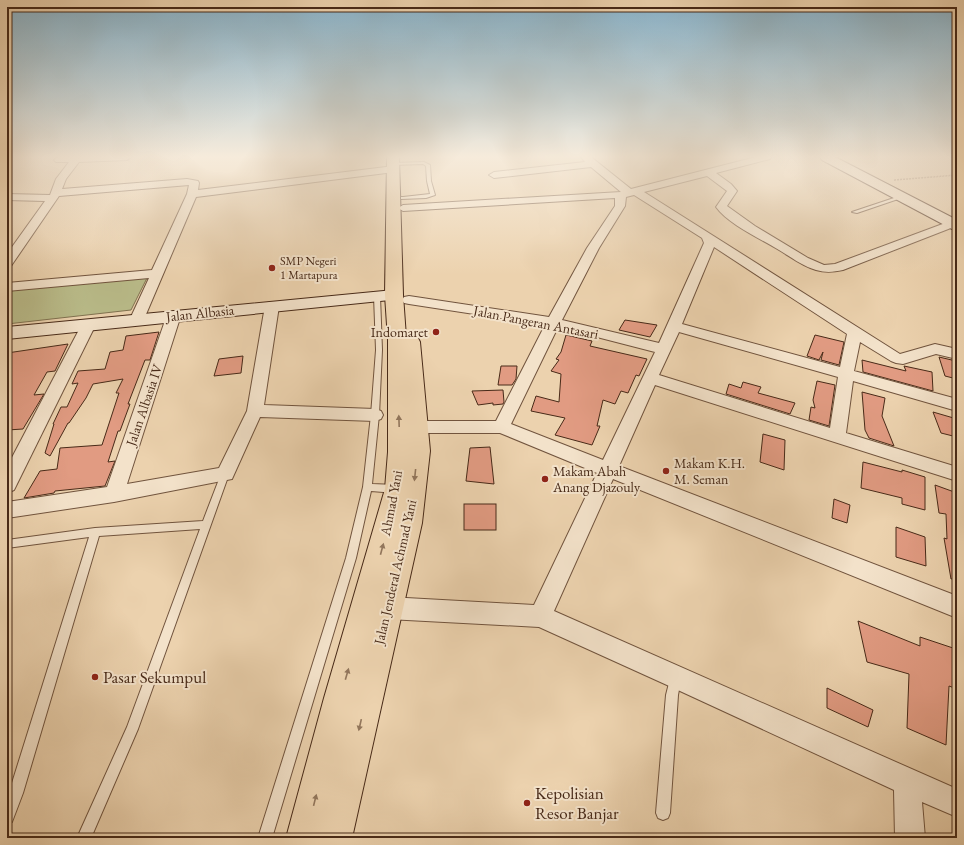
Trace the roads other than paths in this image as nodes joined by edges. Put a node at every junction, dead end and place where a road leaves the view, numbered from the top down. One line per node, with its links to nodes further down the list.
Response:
1 (21, 196): 10 (street)
2 (54, 196): 16 (street)
3 (191, 196): 17 (street)
4 (396, 196): 19 (highway, Ahmad Yani)
5 (402, 196): 12 (highway)
6 (551, 196): 12 (street)
7 (627, 196): 23 (street)
8 (635, 196): 15 (street)
9 (728, 196): 14 (street)
10 (7, 197)
11 (902, 197): 13 (lane); 14 (street)
12 (403, 203): 19 (highway)
13 (855, 212)
14 (954, 225)
15 (709, 239): 25 (street); 26 (street)
16 (9, 259)
17 (158, 273): 18 (street); 22 (street)
18 (7, 287)
19 (393, 297): 20 (street, Jalan Albasia); 23 (street, Jalan Pangeran Antasari); 30 (highway, Ahmad Yani)
20 (272, 306): 21 (street, Jalan Albasia); 34 (street)
21 (174, 315): 22 (street, Jalan Albasia); 45 (street, Jalan Albasia IV)
22 (137, 319): 24 (street, Jalan Albasia)
23 (554, 322): 28 (street, Jalan Pangeran Antasari); 37 (street)
24 (88, 324): 27 (street, Jalan Albasia); 42 (street)
25 (674, 326): 28 (street); 31 (street)
26 (855, 332): 29 (street); 31 (street)
27 (7, 333)
28 (663, 349): 32 (street)
29 (957, 354)
30 (397, 355): 35 (lane); 36 (highway, Jalan Jenderal Achmad Yani); 44 (highway, Ahmad Yani, one-way to 30)
31 (846, 374): 33 (street); 38 (street)
32 (650, 378): 38 (street); 39 (street)
33 (957, 405)
34 (255, 411): 35 (street); 40 (street)
35 (375, 415): 43 (lane)
36 (417, 427): 37 (street); 51 (highway, Jalan Jenderal Achmad Yani, one-way to 51)
37 (501, 427): 39 (street)
38 (837, 437): 41 (street)
39 (608, 470): 50 (street); 52 (street)
40 (225, 474): 45 (street); 47 (lane)
41 (957, 474)
42 (7, 485)
43 (367, 487): 44 (lane); 59 (lane)
44 (397, 489): 60 (highway, Ahmad Yani, one-way to 44)
45 (114, 494): 46 (street)
46 (7, 510)
47 (205, 525): 48 (lane); 58 (lane)
48 (95, 532): 49 (lane); 57 (lane)
49 (7, 544)
50 (957, 607)
51 (388, 608): 52 (street); 61 (highway, Jalan Jenderal Achmad Yani, one-way to 61)
52 (540, 616): 53 (street)
53 (676, 676): 54 (street); 56 (lane)
54 (907, 782): 55 (street); 62 (street)
55 (957, 803)
56 (663, 813)
57 (7, 817)
58 (84, 838)
59 (265, 838)
60 (305, 838)
61 (333, 838)
62 (910, 838)

